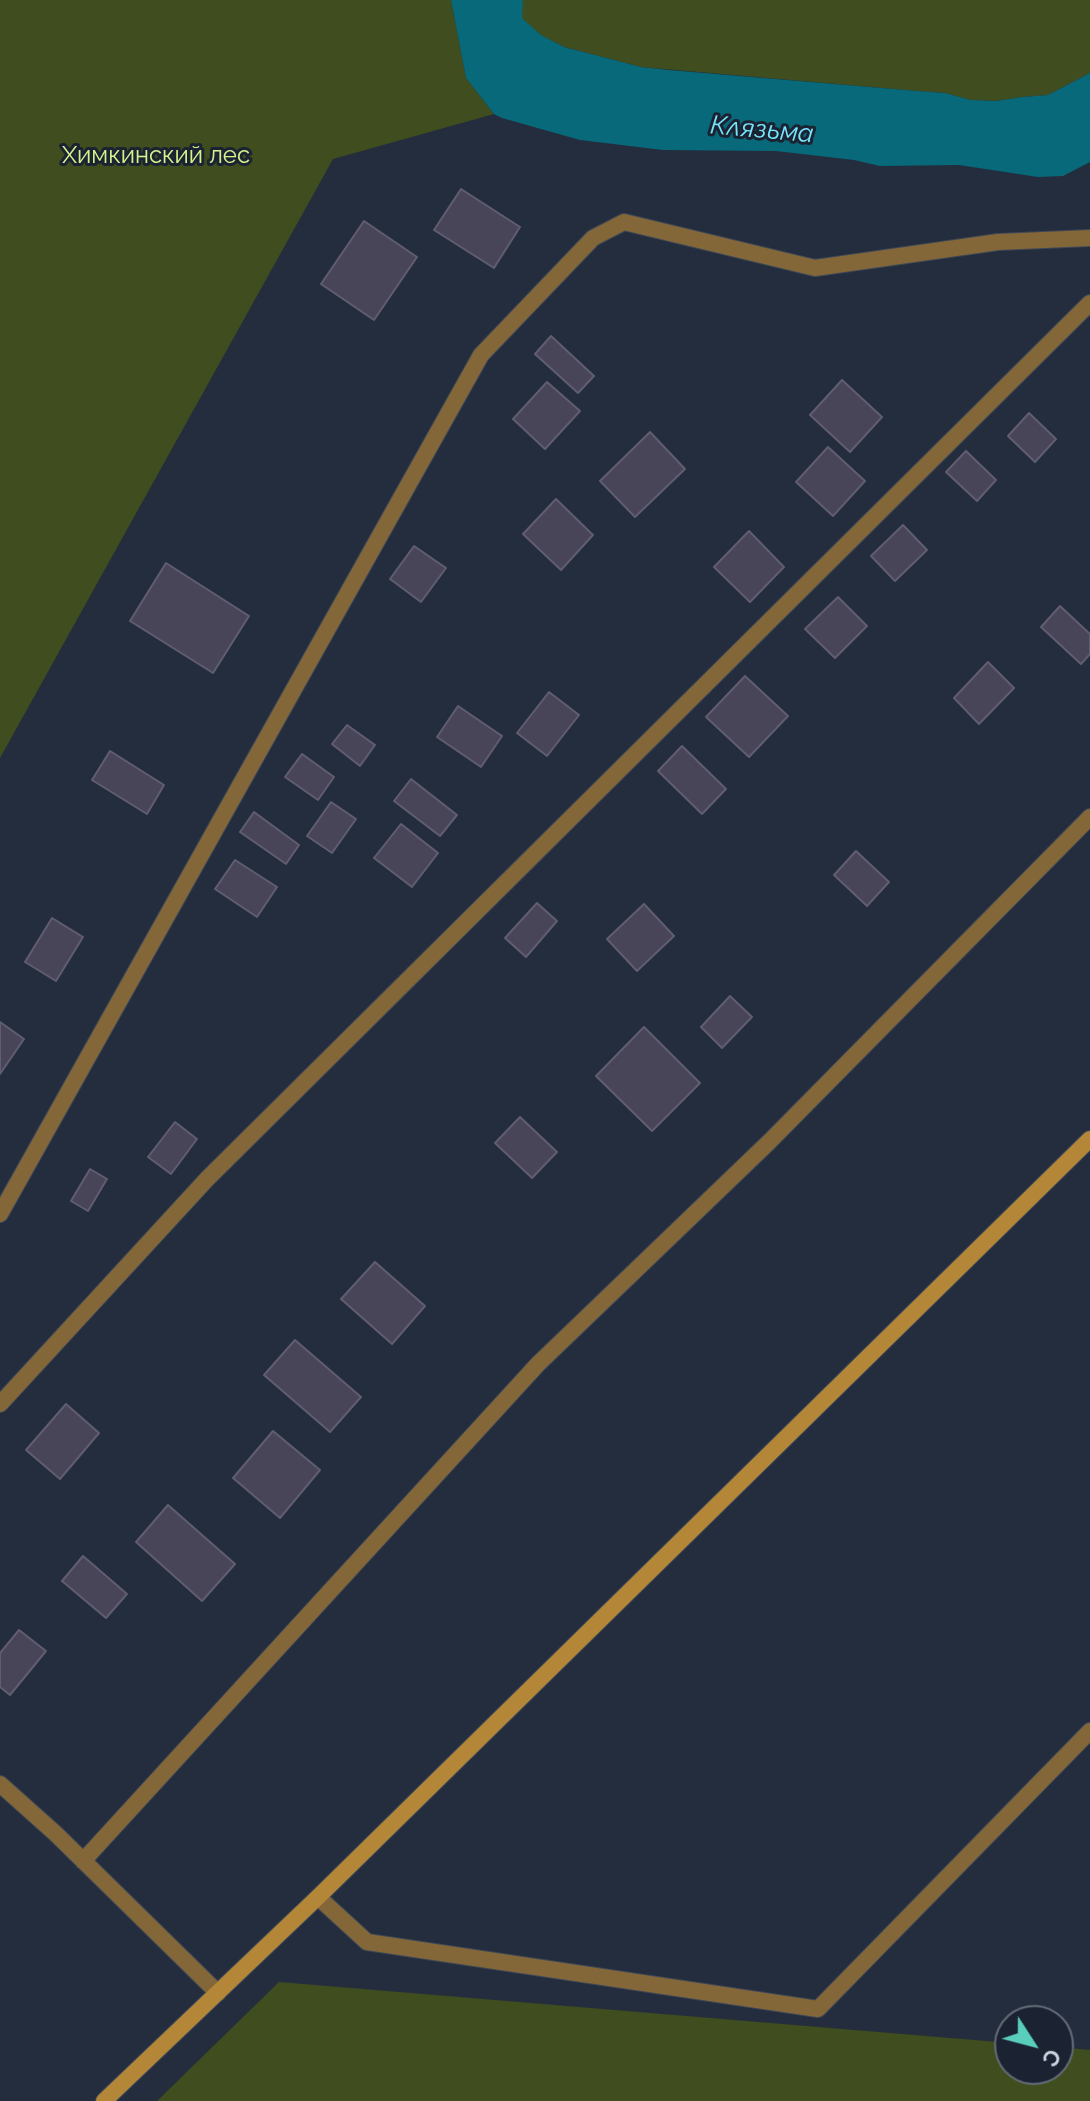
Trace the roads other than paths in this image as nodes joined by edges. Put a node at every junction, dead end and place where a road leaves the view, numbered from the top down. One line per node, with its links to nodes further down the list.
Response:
1 (1090, 238): 5 (street)
2 (1090, 303): 6 (street)
3 (1090, 817): 9 (street)
4 (1090, 1139): 10 (street)
5 (0, 1214)
6 (0, 1404)
7 (1090, 1731): 10 (street)
8 (0, 1784): 9 (street)
9 (83, 1861): 11 (street)
10 (318, 1897): 11 (street)
11 (218, 1993): 12 (street)
12 (104, 2101)

